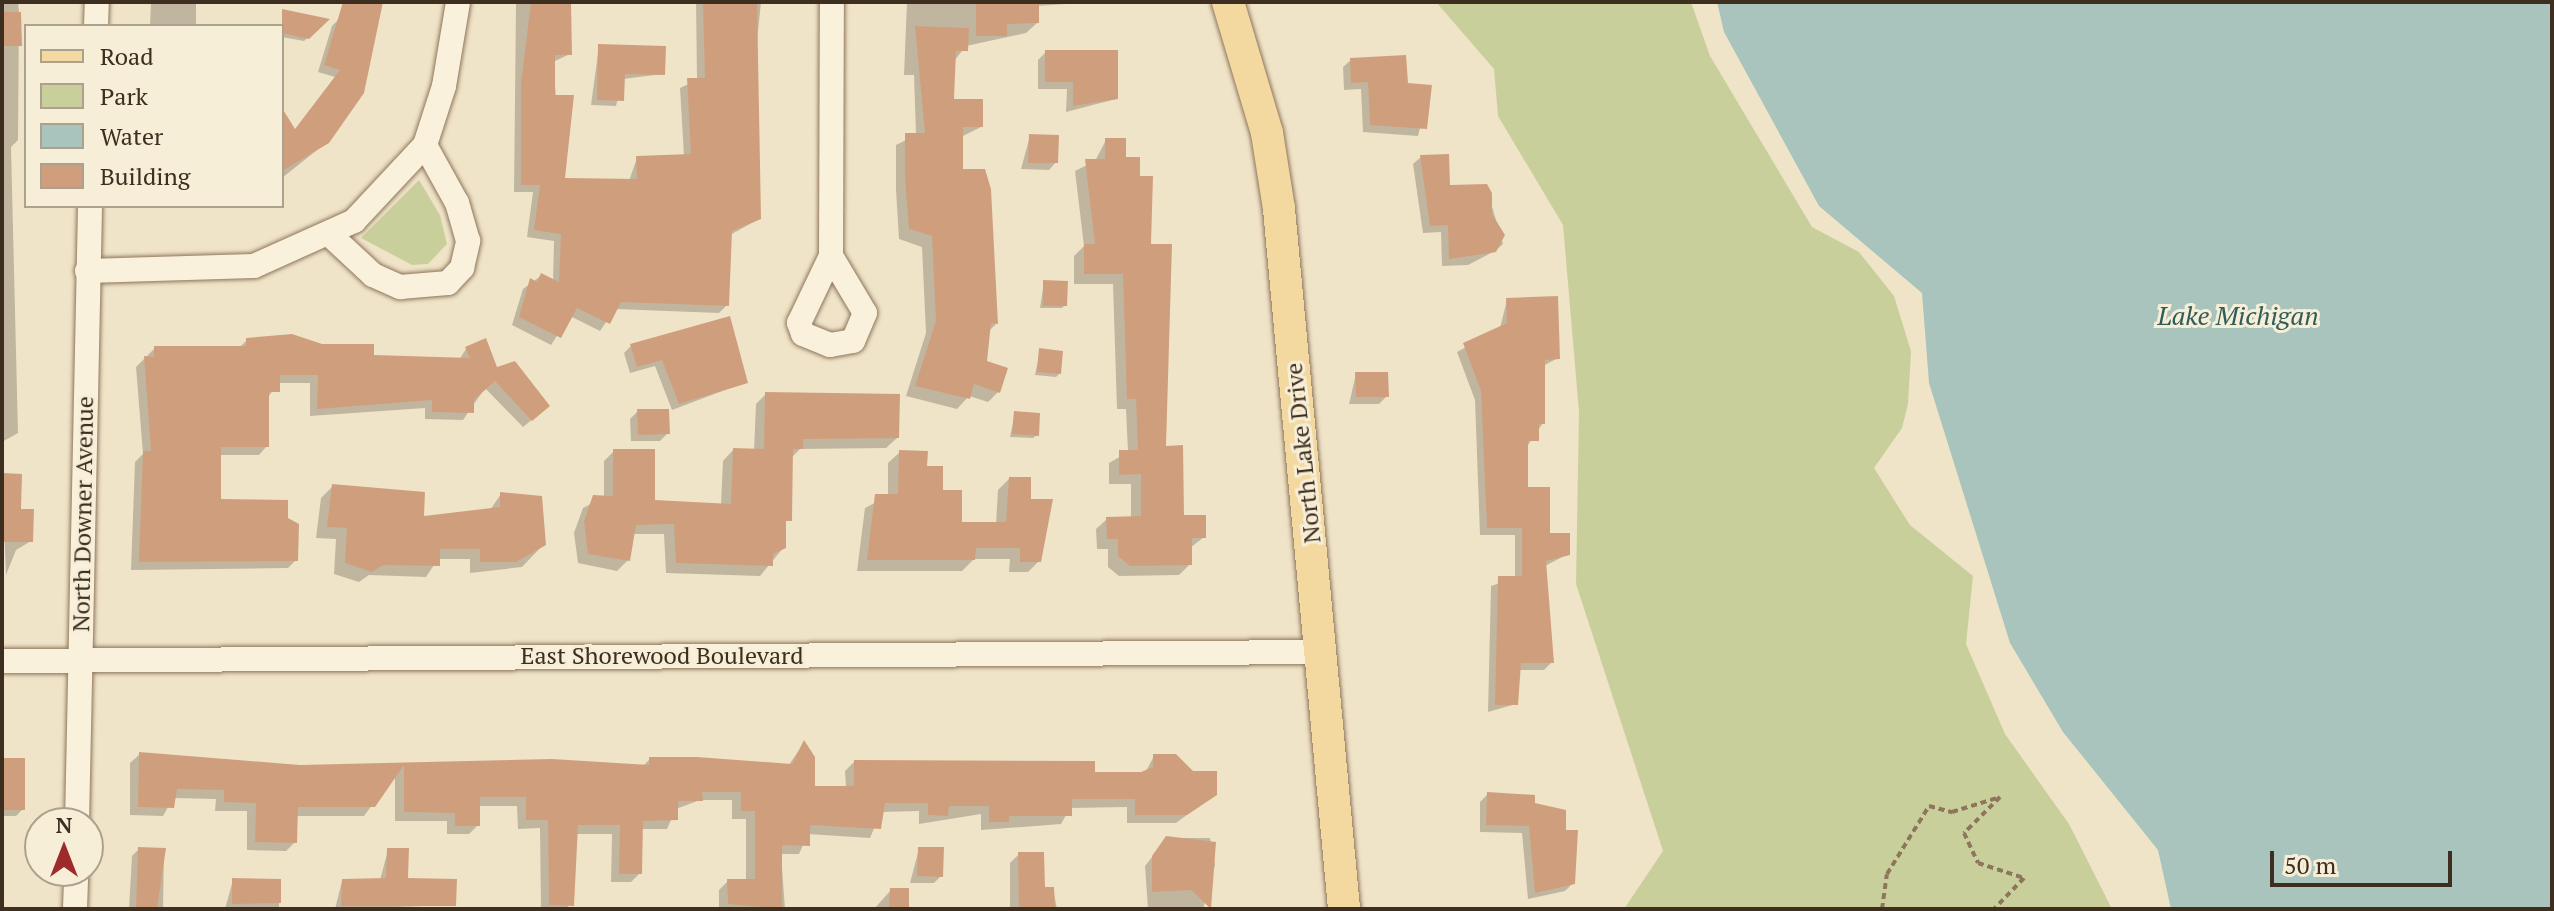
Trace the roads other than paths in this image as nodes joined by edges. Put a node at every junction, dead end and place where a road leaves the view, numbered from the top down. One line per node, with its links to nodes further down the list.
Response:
1 (97, 2): 5 (street)
2 (458, 2): 6 (street)
3 (832, 2): 9 (street)
4 (1228, 2): 11 (main road, North Lake Drive)
5 (96, 24)
6 (425, 145): 8 (street); 8 (street)
7 (90, 208): 10 (street, North Downer Avenue)
8 (330, 235): 10 (street)
9 (831, 256)
10 (87, 271): 12 (street, North Downer Avenue)
11 (1322, 652): 12 (street, East Shorewood Boulevard); 17 (main road, North Lake Drive)
12 (80, 660): 13 (street, East Shorewood Boulevard); 14 (street, North Downer Avenue)
13 (2, 661)
14 (77, 807)
15 (76, 887): 16 (street)
16 (75, 909)
17 (1344, 909)

